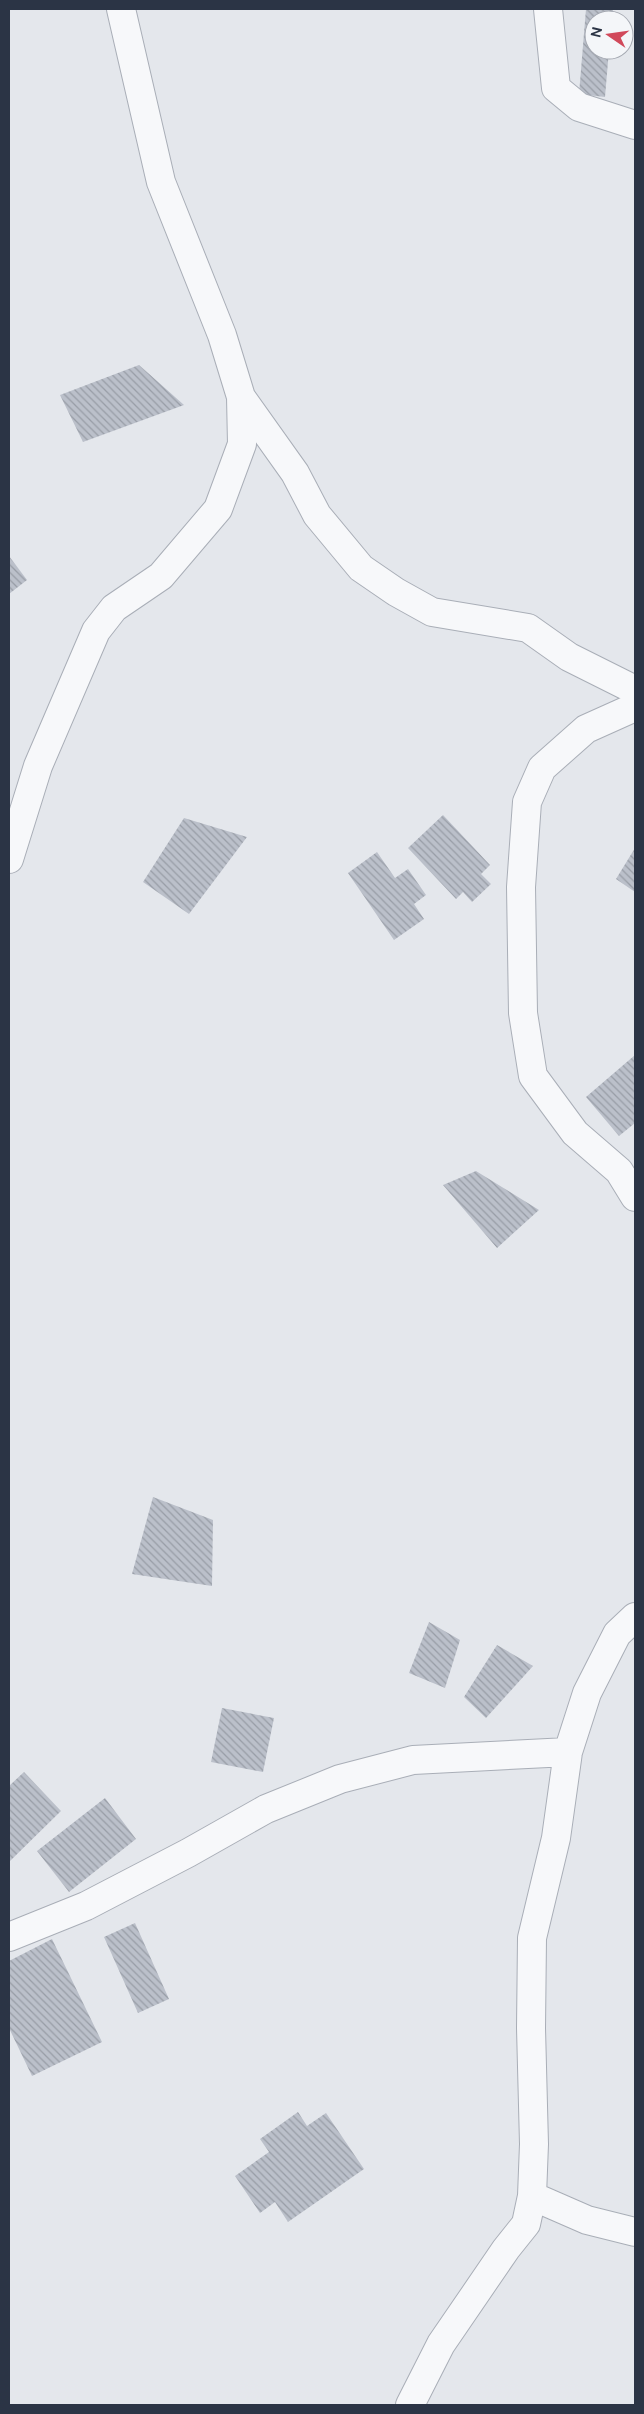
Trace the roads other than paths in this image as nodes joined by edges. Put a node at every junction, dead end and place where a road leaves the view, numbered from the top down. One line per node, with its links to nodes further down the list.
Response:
1 (121, 9): 4 (street)
2 (548, 9): 3 (street)
3 (635, 125)
4 (241, 397): 5 (street); 7 (street)
5 (635, 690)
6 (635, 706): 8 (street)
7 (9, 859)
8 (635, 1197)
9 (635, 1617): 10 (street)
10 (568, 1752): 11 (street); 12 (street)
11 (9, 1937)
12 (532, 2196): 13 (street); 14 (street)
13 (635, 2232)
14 (410, 2405)

